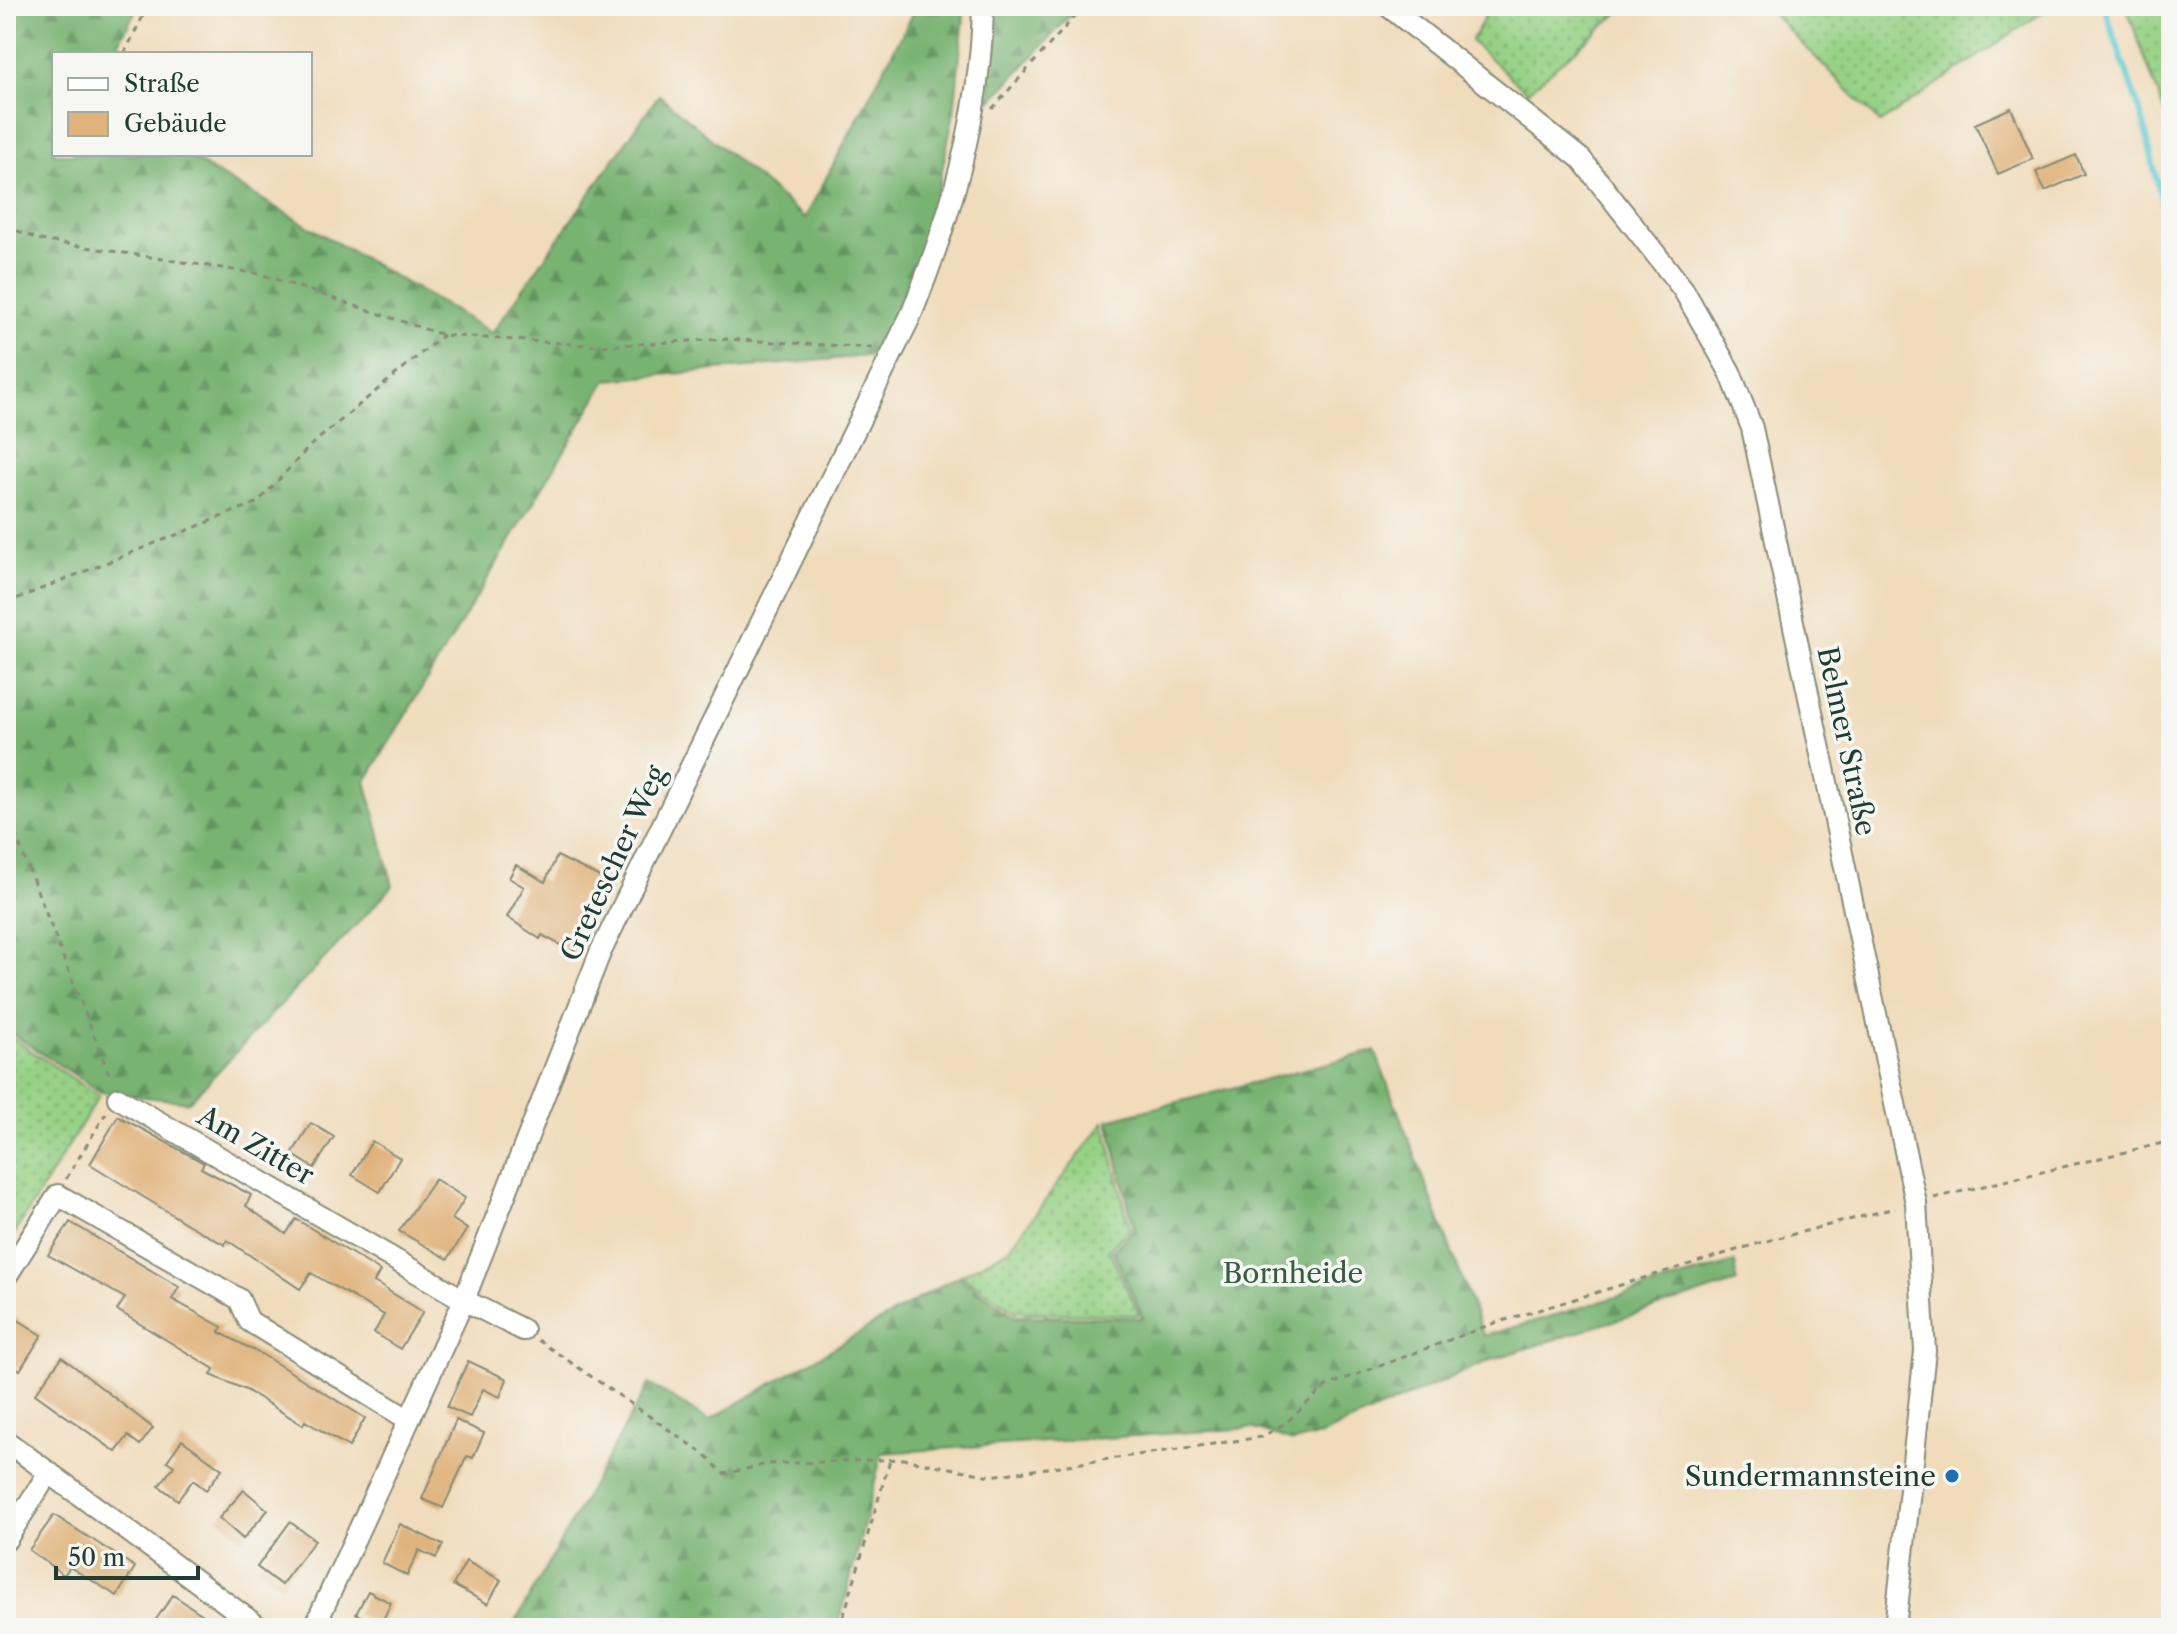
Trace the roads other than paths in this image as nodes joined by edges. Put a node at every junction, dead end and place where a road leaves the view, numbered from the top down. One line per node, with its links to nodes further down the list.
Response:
1 (983, 6): 5 (street, Gretescher Weg)
2 (1388, 6): 13 (street, Belmer Straße)
3 (118, 1098): 5 (street, Am Zitter)
4 (6, 1277): 7 (street)
5 (464, 1300): 6 (street, Am Zitter); 7 (street, Gretescher Weg)
6 (523, 1330)
7 (409, 1420): 12 (street, Gretescher Weg)
8 (6, 1441): 9 (street)
9 (49, 1472): 10 (street); 11 (street)
10 (6, 1540)
11 (260, 1628)
12 (314, 1628)
13 (1895, 1628)

